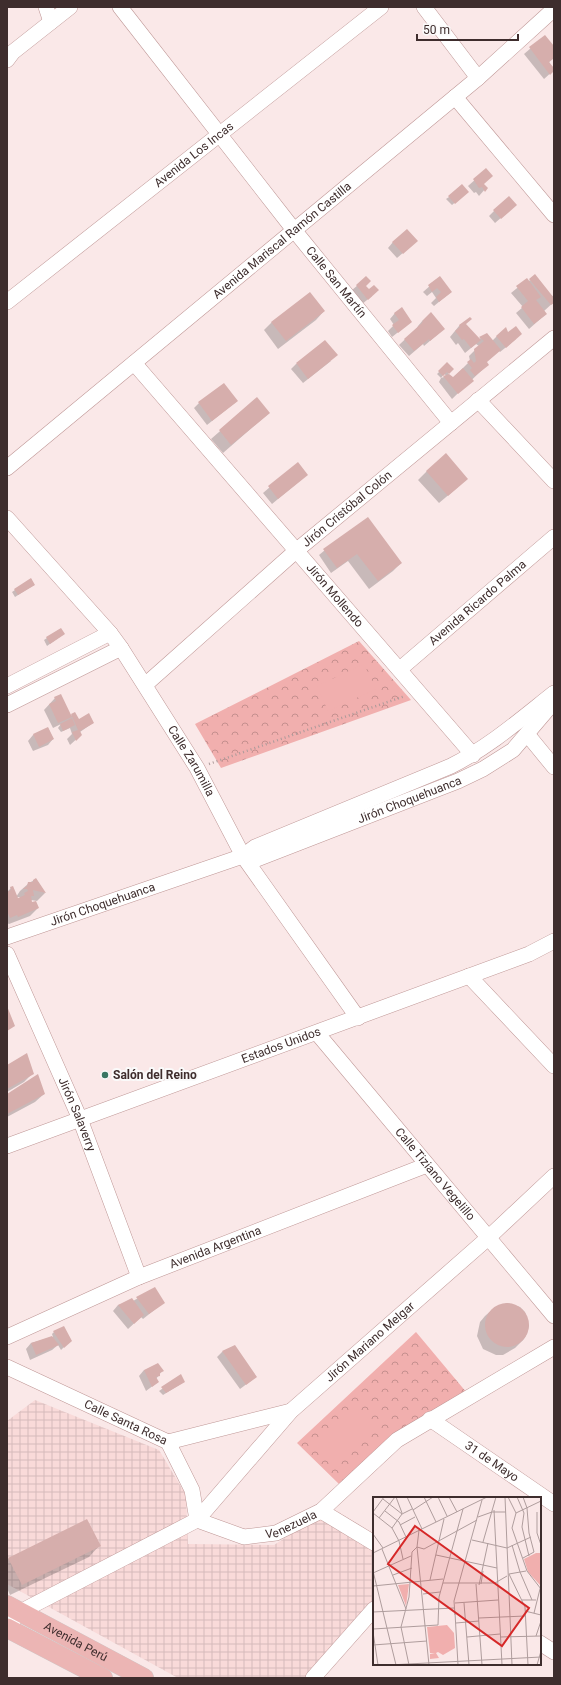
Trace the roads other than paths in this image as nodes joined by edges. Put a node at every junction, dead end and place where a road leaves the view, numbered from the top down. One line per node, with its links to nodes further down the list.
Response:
1 (46, 7): 7 (street)
2 (70, 7): 7 (street)
3 (120, 7): 11 (street, Calle San Martín)
4 (382, 7): 11 (street, Avenida Los Incas)
5 (424, 7): 9 (street)
6 (554, 9): 9 (street, Avenida Mariscal Ramón Castilla)
7 (52, 22): 8 (street)
8 (7, 60)
9 (478, 78): 10 (street, Avenida Mariscal Ramón Castilla)
10 (455, 97): 12 (street); 13 (street, Avenida Mariscal Ramón Castilla)
11 (220, 135): 13 (street, Calle San Martín); 14 (street, Avenida Los Incas)
12 (554, 215)
13 (294, 230): 16 (street, Avenida Mariscal Ramón Castilla); 18 (street, Calle San Martín)
14 (7, 302)
15 (554, 338): 17 (street, Jirón Cristóbal Colón)
16 (134, 363): 19 (street, Avenida Mariscal Ramón Castilla); 23 (street, Jirón Mollendo)
17 (478, 400): 18 (street, Jirón Cristóbal Colón); 20 (street)
18 (451, 423): 23 (street, Jirón Cristóbal Colón)
19 (7, 468)
20 (554, 482)
21 (7, 518): 24 (street, Calle Zarumilla)
22 (554, 537): 26 (street, Avenida Ricardo Palma)
23 (297, 550): 26 (street, Jirón Mollendo); 27 (street, Jirón Cristóbal Colón)
24 (110, 633): 25 (street, Calle Zarumilla); 28 (street)
25 (121, 648): 27 (street, Calle Zarumilla); 31 (street)
26 (400, 669): 33 (street, Jirón Mollendo)
27 (145, 685): 35 (street, Calle Zarumilla)
28 (7, 686)
29 (554, 693): 33 (street, Jirón Choquehuanca)
30 (554, 701): 32 (street, Jirón Choquehuanca)
31 (7, 705)
32 (527, 734): 34 (street); 35 (street, Jirón Choquehuanca)
33 (473, 755): 35 (street, Jirón Choquehuanca)
34 (554, 767)
35 (242, 856): 36 (street, Jirón Choquehuanca); 40 (street, Calle Zarumilla)
36 (7, 937)
37 (554, 941): 39 (street, Estados Unidos)
38 (7, 954): 43 (street, Jirón Salaverry)
39 (469, 976): 40 (street, Estados Unidos); 42 (street)
40 (358, 1018): 41 (street, Estados Unidos)
41 (316, 1033): 43 (street, Estados Unidos); 45 (street, Calle Tiziano Vegelillo)
42 (554, 1066)
43 (80, 1119): 44 (street, Estados Unidos); 48 (street, Jirón Salaverry)
44 (7, 1146)
45 (427, 1165): 47 (street, Calle Tiziano Vegelillo); 48 (street, Avenida Argentina)
46 (554, 1176): 47 (street, Jirón Mariano Melgar)
47 (488, 1238): 49 (street, Calle Tiziano Vegelillo); 53 (street, Jirón Mariano Melgar)
48 (139, 1277): 50 (street, Avenida Argentina)
49 (554, 1316)
50 (7, 1337)
51 (554, 1347): 54 (street, Venezuela)
52 (7, 1367): 55 (street, Calle Santa Rosa)
53 (291, 1410): 55 (street); 58 (street, Jirón Mariano Melgar)
54 (430, 1419): 56 (street, 31 de Mayo); 57 (street, Venezuela)
55 (168, 1442): 58 (street, Calle Santa Rosa)
56 (554, 1504)
57 (321, 1511): 58 (street, Venezuela); 59 (street)
58 (198, 1520): 60 (street)
59 (373, 1542)
60 (14, 1608): 62 (street); 66 (main road, Avenida Perú)
61 (373, 1610): 67 (street)
62 (7, 1628): 65 (main road, Avenida Perú)
63 (541, 1644): 64 (street)
64 (554, 1652)
65 (103, 1678)
66 (144, 1678)
67 (313, 1678)

